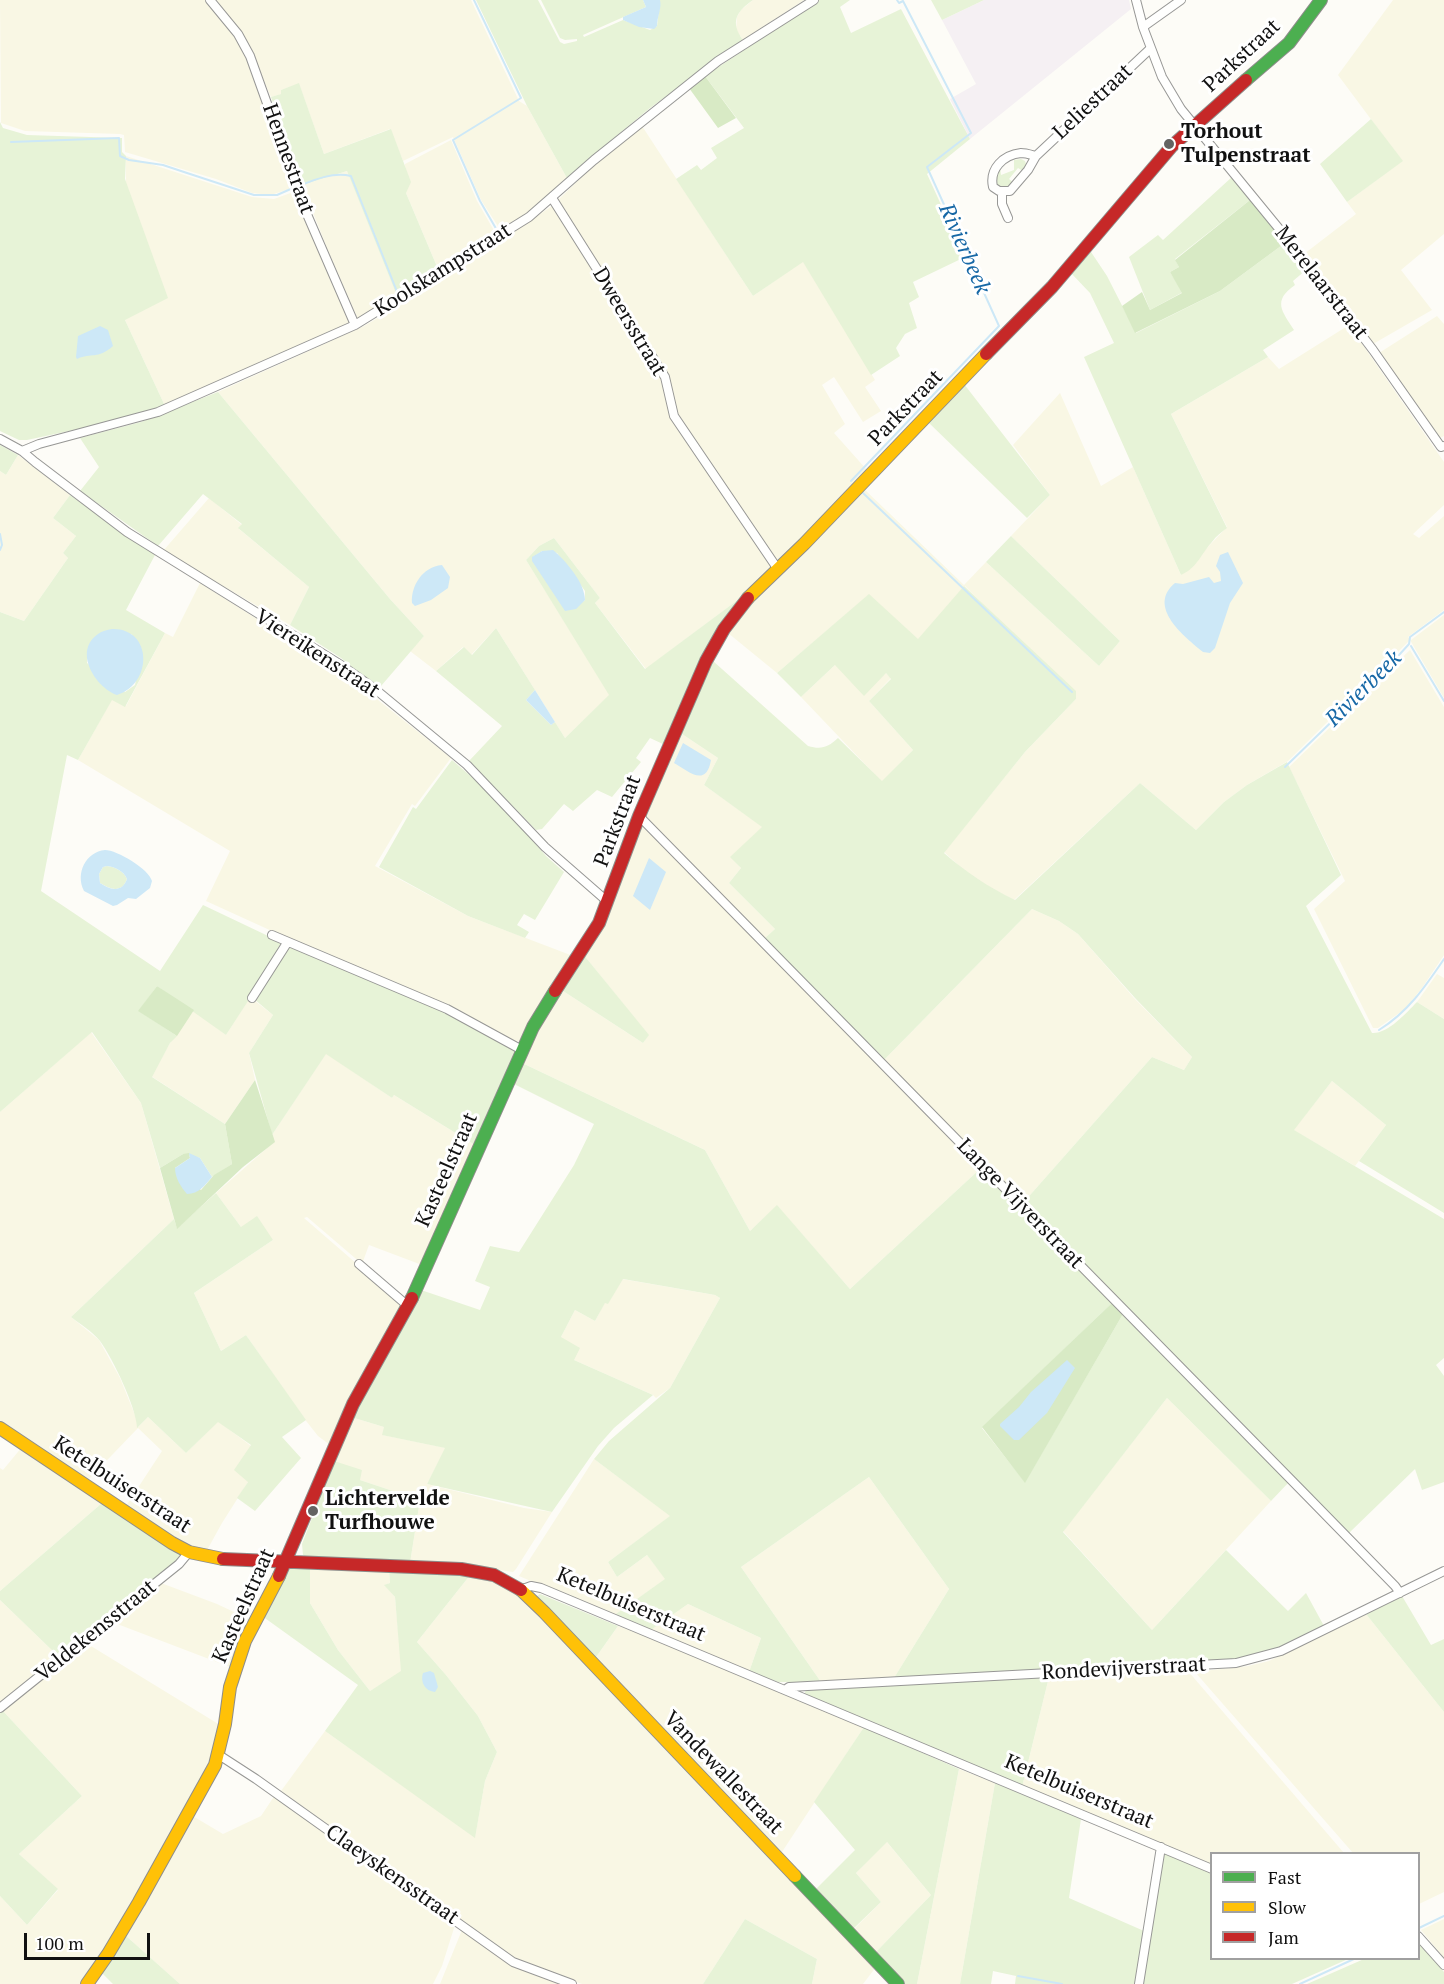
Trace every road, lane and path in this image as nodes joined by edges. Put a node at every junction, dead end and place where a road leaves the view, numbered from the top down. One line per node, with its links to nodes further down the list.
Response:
1 (210, 0): 13 (street, Hennestraat)
2 (814, 0): 11 (street, Koolskampstraat)
3 (1136, 0): 6 (street, Merelaarstraat)
4 (1181, 0): 6 (street)
5 (1321, 0): 8 (street, Parkstraat)
6 (1143, 27): 7 (street, Merelaarstraat)
7 (1150, 49): 8 (street, Merelaarstraat); 9 (street, Leliestraat)
8 (1195, 125): 15 (street, Merelaarstraat); 17 (street, Parkstraat)
9 (1036, 156): 10 (street, Leliestraat); 10 (street, Leliestraat)
10 (1002, 192): 12 (street, Leliestraat)
11 (552, 198): 13 (street, Koolskampstraat); 17 (street, Dweersstraat)
12 (1008, 218)
13 (356, 325): 16 (street, Koolskampstraat)
14 (0, 439): 16 (street, Viereikenstraat)
15 (1443, 448)
16 (22, 451): 19 (street, Viereikenstraat)
17 (777, 568): 18 (street, Parkstraat)
18 (639, 816): 19 (street, Parkstraat); 31 (street, Lange Vijverstraat)
19 (608, 902): 23 (street, Kasteelstraat)
20 (272, 935): 21 (street)
21 (287, 943): 22 (street); 23 (street)
22 (252, 998)
23 (522, 1050): 25 (street, Kasteelstraat)
24 (359, 1264): 25 (street)
25 (408, 1306): 28 (street, Kasteelstraat)
26 (0, 1428): 27 (street, Ketelbuiserstraat)
27 (189, 1552): 28 (street, Ketelbuiserstraat); 33 (street, Veldekensstraat)
28 (286, 1562): 30 (street, Ketelbuiserstraat); 34 (street, Kasteelstraat)
29 (1444, 1571): 31 (street, Rondevijverstraat)
30 (520, 1590): 32 (street, Ketelbuiserstraat); 41 (street, Vandewallestraat)
31 (1400, 1593): 32 (street, Rondevijverstraat)
32 (786, 1689): 35 (street, Ketelbuiserstraat)
33 (0, 1708)
34 (219, 1755): 39 (street, Kasteelstraat); 40 (street, Claeyskensstraat)
35 (1161, 1847): 36 (street, Ketelbuiserstraat); 42 (street)
36 (1210, 1868)
37 (1420, 1937): 38 (street)
38 (1444, 1965)
39 (87, 1984)
40 (572, 1984)
41 (898, 1984)
42 (1139, 1984)

